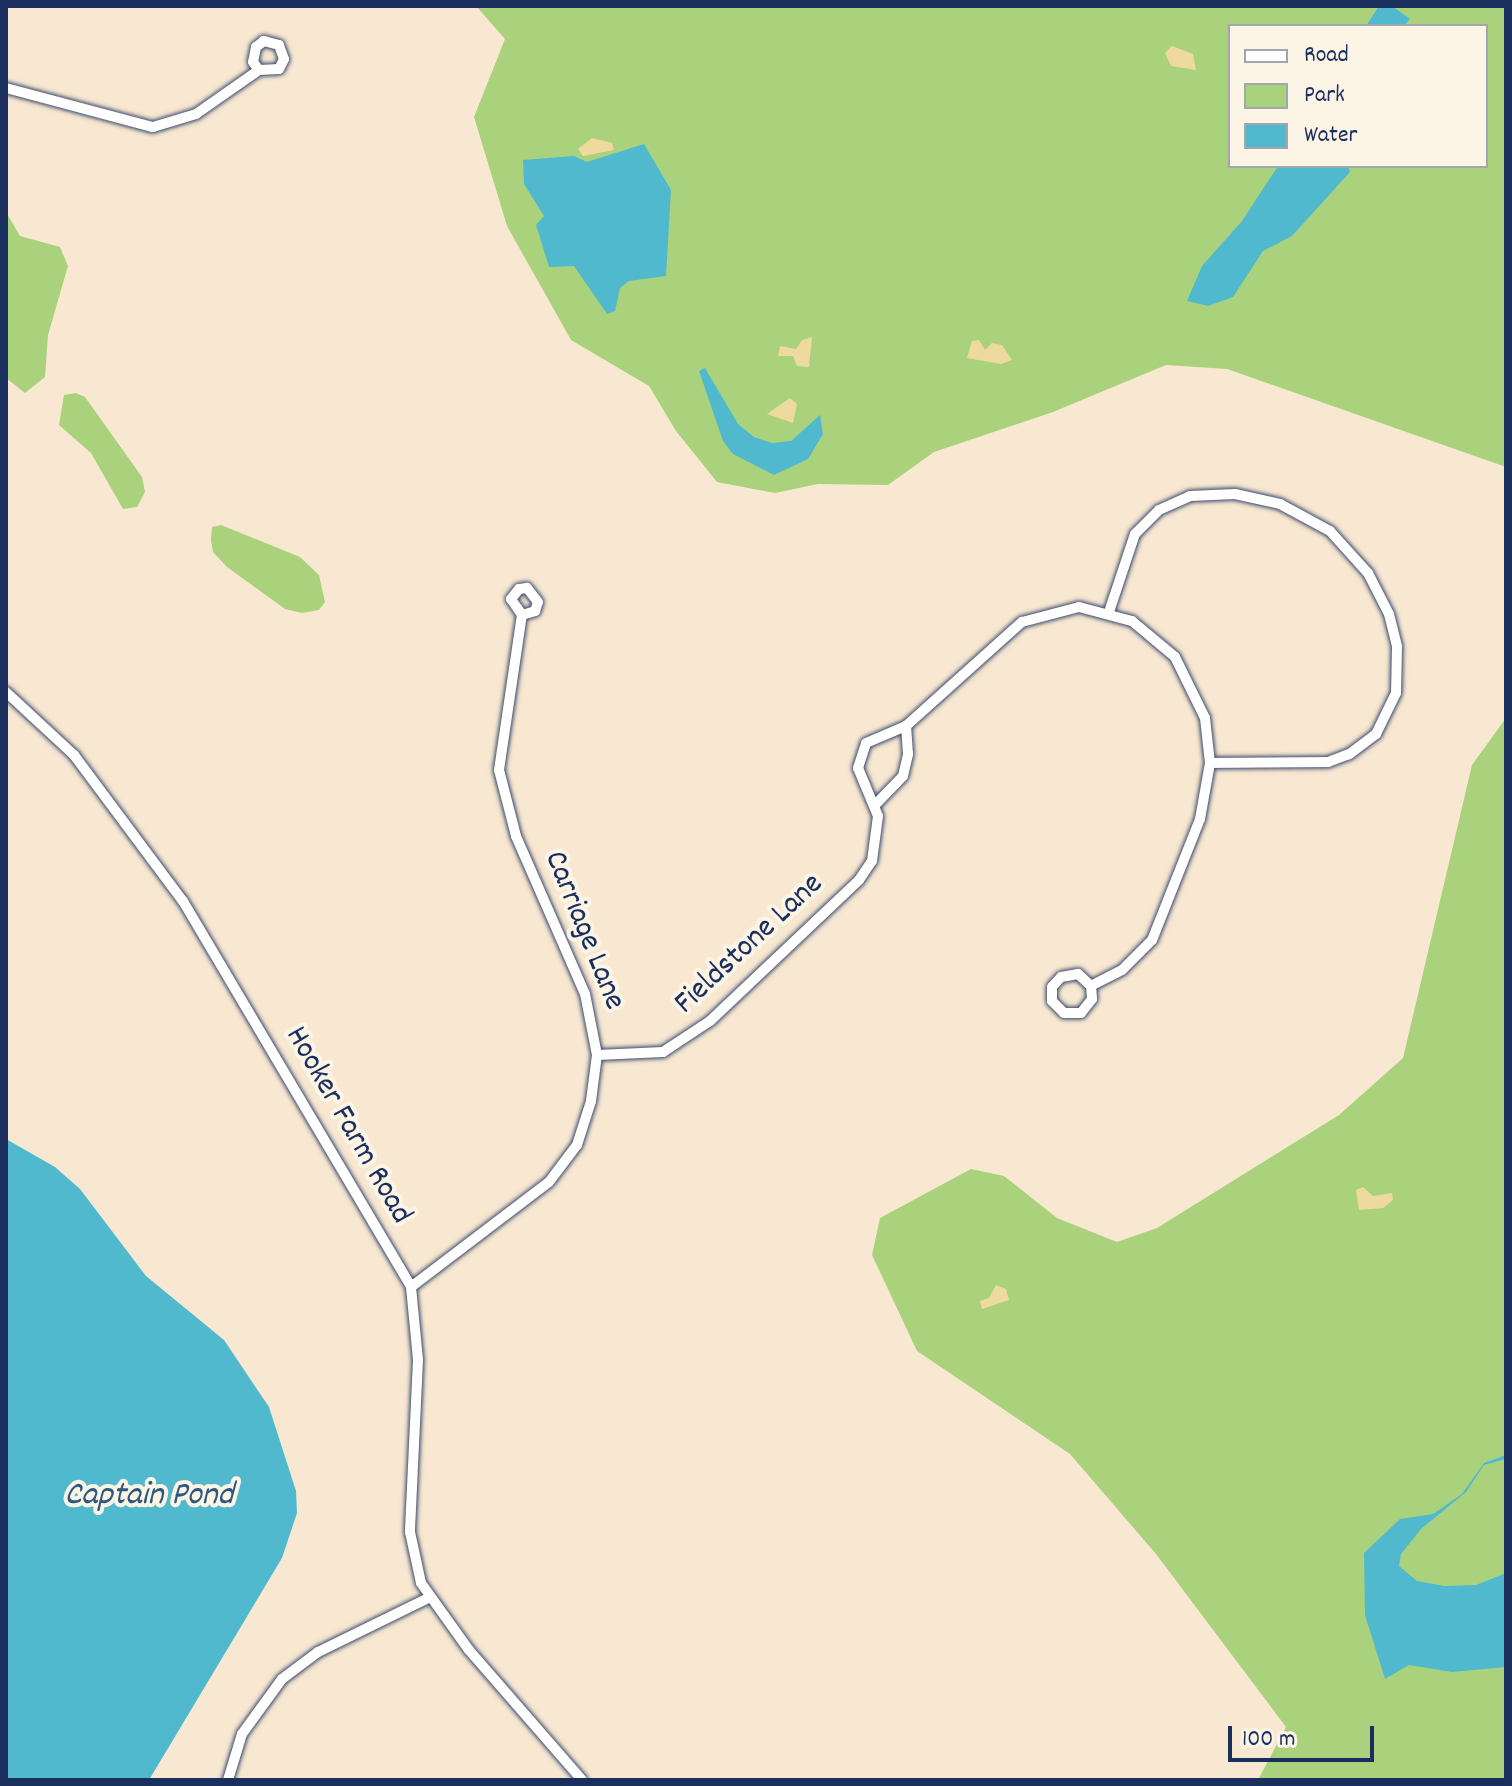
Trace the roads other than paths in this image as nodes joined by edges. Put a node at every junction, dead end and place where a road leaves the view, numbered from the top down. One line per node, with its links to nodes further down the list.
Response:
1 (259, 70): 2 (street)
2 (6, 88)
3 (1109, 612): 6 (street, Fieldstone Lane); 7 (street, Fieldstone Lane); 7 (street)
4 (522, 615): 10 (street, Carriage Lane)
5 (6, 692): 11 (street, Hooker Farm Road)
6 (906, 726): 8 (street); 8 (street, Fieldstone Lane)
7 (1210, 763): 9 (street, Fieldstone Lane)
8 (875, 805): 10 (street, Fieldstone Lane)
9 (1091, 986): 9 (street, Fieldstone Lane)
10 (597, 1055): 11 (street, Carriage Lane)
11 (411, 1287): 12 (street, Hooker Farm Road)
12 (428, 1598): 13 (street); 14 (street, Hooker Farm Road)
13 (228, 1780)
14 (582, 1780)

